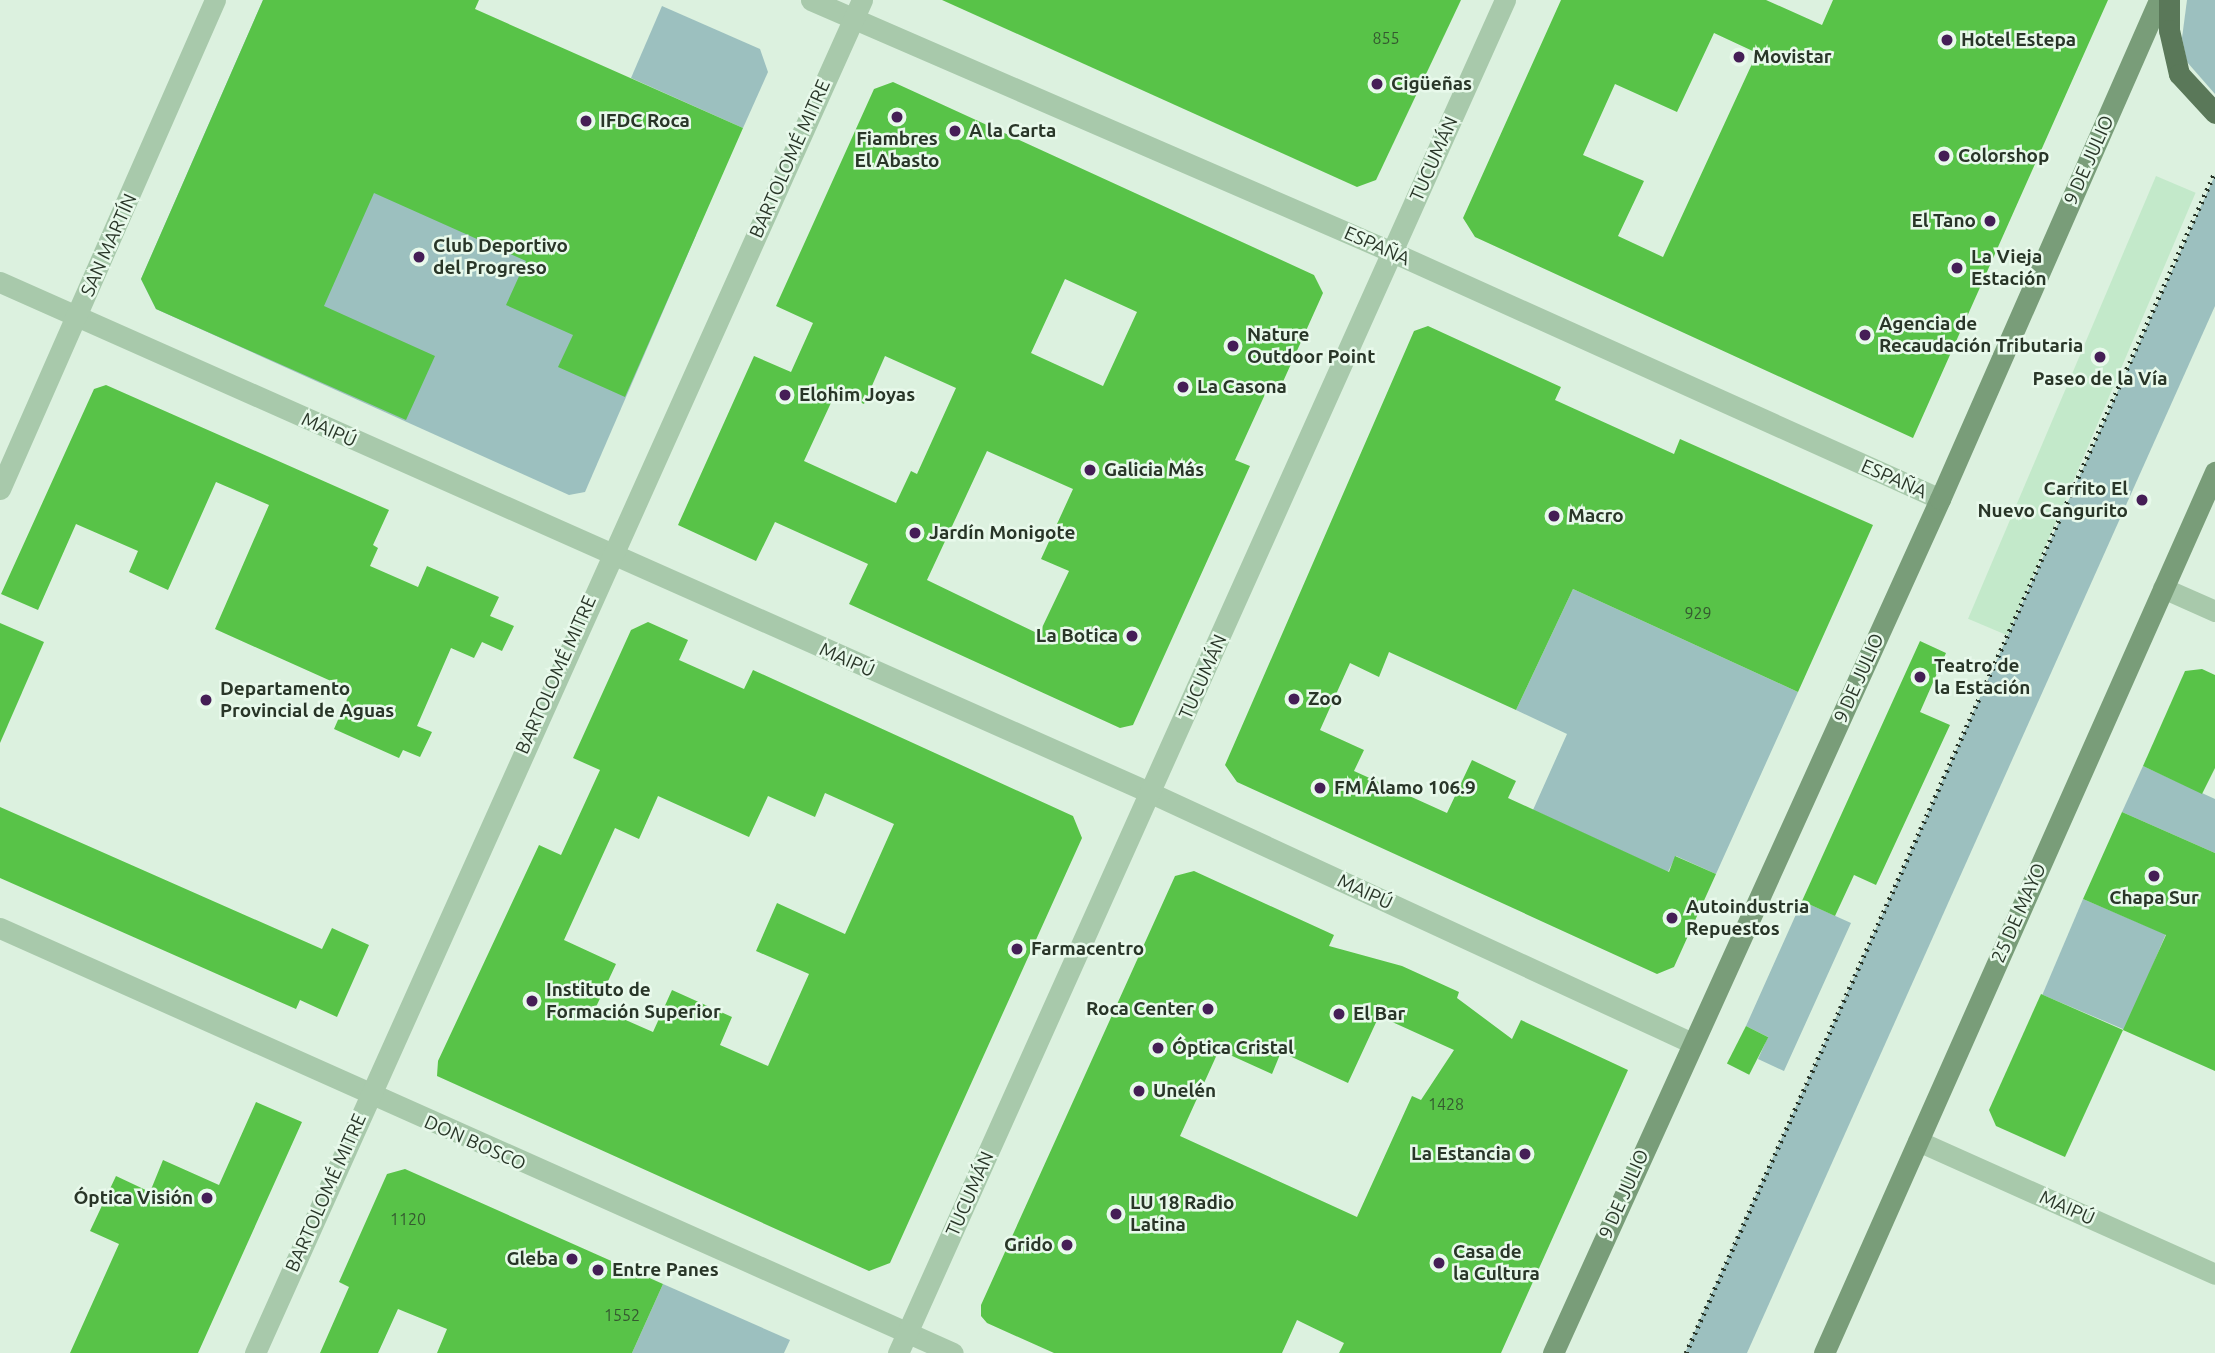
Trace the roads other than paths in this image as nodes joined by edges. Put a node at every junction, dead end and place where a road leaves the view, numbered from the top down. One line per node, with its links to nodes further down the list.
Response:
1 (215, 0): 10 (street, SAN MARTÍN)
2 (811, 0): 6 (street, ESPAÑA)
3 (1505, 0): 8 (street, TUCUMÁN)
4 (2159, 0): 13 (main road, 9 DE JULIO)
5 (2169, 0): 7 (main road)
6 (858, 10): 8 (street, ESPAÑA); 14 (street, BARTOLOMÉ MITRE)
7 (2215, 113)
8 (1392, 252): 13 (street, ESPAÑA); 17 (street, TUCUMÁN)
9 (0, 282): 10 (street, MAIPÚ)
10 (77, 317): 12 (street, SAN MARTÍN); 14 (street, MAIPÚ)
11 (2215, 472): 15 (main road, 25 DE MAYO)
12 (0, 489)
13 (1940, 499): 19 (main road, 9 DE JULIO)
14 (609, 556): 17 (street, MAIPÚ); 20 (street, BARTOLOMÉ MITRE)
15 (2163, 588): 16 (street); 21 (main road, 25 DE MAYO)
16 (2215, 611)
17 (1151, 793): 19 (street, MAIPÚ); 23 (street, TUCUMÁN)
18 (0, 928): 20 (street, DON BOSCO)
19 (1692, 1043): 27 (main road, 9 DE JULIO)
20 (369, 1096): 23 (street, DON BOSCO); 24 (street, BARTOLOMÉ MITRE)
21 (1918, 1142): 22 (street, MAIPÚ); 28 (main road, 25 DE MAYO)
22 (2215, 1275)
23 (907, 1332): 25 (street, TUCUMÁN); 26 (street, DON BOSCO)
24 (255, 1353)
25 (898, 1353)
26 (953, 1353)
27 (1553, 1353)
28 (1824, 1353)

